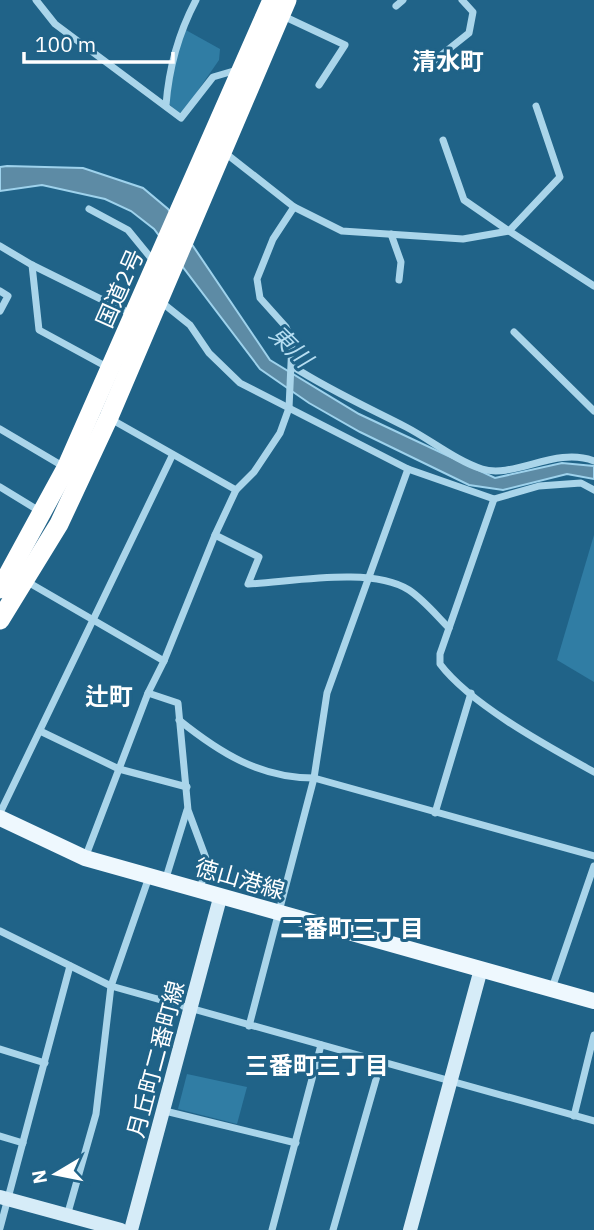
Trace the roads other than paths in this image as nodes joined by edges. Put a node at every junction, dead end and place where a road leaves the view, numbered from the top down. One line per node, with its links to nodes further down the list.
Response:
1 (36, 0): 8 (street)
2 (196, 0): 8 (street)
3 (463, 0): 5 (street)
4 (280, 5): 6 (highway, 国道2号); 7 (street); 11 (highway, 国道2号)
5 (425, 68)
6 (241, 69): 8 (street); 12 (highway, 国道2号)
7 (318, 85)
8 (166, 105)
9 (537, 106): 15 (street)
10 (443, 140): 15 (street)
11 (221, 149): 12 (highway, 国道2号); 13 (street)
12 (193, 200): 19 (highway, 国道2号)
13 (295, 207): 16 (street); 27 (street)
14 (89, 209): 19 (street)
15 (509, 231): 16 (street); 21 (street)
16 (391, 234): 20 (street)
17 (0, 246): 18 (street)
18 (32, 265): 25 (street); 28 (street)
19 (162, 270): 23 (highway, 国道2号); 25 (highway, 国道2号)
20 (399, 280)
21 (594, 286)
22 (0, 291): 24 (street)
23 (158, 299): 29 (street); 31 (highway, 国道2号)
24 (0, 311)
25 (134, 316): 28 (highway, 国道2号)
26 (514, 332): 30 (street)
27 (292, 366): 29 (street); 34 (street)
28 (110, 369): 35 (highway, 国道2号)
29 (289, 408): 36 (street); 38 (street)
30 (594, 411)
31 (109, 417): 33 (street); 43 (highway, 国道2号)
32 (0, 429): 35 (street)
33 (172, 456): 38 (street); 47 (street)
34 (594, 461)
35 (66, 468): 41 (highway, 国道2号)
36 (408, 469): 40 (street); 44 (street)
37 (0, 487): 41 (street)
38 (236, 490): 42 (street)
39 (594, 490): 40 (street)
40 (494, 499): 48 (street)
41 (42, 513): 43 (highway, 国道2号)
42 (215, 535): 44 (street); 49 (street)
43 (14, 570): 45 (highway, 国道2号); 46 (highway, 国道2号); 47 (street)
44 (369, 578): 48 (street); 56 (street)
45 (0, 589)
46 (0, 620)
47 (94, 621): 49 (street); 53 (street)
48 (449, 628): 51 (street)
49 (164, 661): 50 (street)
50 (148, 693): 52 (street); 54 (street)
51 (471, 693): 55 (street); 59 (street)
52 (179, 720): 56 (street); 57 (street)
53 (40, 731): 54 (street); 60 (street)
54 (119, 769): 57 (street); 62 (street)
55 (594, 772)
56 (314, 778): 59 (street); 67 (street)
57 (187, 787): 58 (street)
58 (188, 810): 64 (street); 65 (street)
59 (435, 813): 61 (street)
60 (0, 816): 62 (main road, 徳山港線)
61 (594, 856)
62 (85, 858): 64 (main road, 徳山港線)
63 (594, 866): 72 (street)
64 (157, 879): 65 (main road, 徳山港線); 71 (street)
65 (200, 890): 66 (main road, 徳山港線)
66 (220, 898): 67 (main road, 徳山港線); 74 (street, 月丘町二番町線)
67 (279, 913): 70 (main road, 徳山港線); 75 (street)
68 (0, 931): 69 (street)
69 (70, 966): 71 (street); 80 (street)
70 (481, 969): 72 (main road, 徳山港線); 81 (street)
71 (111, 986): 74 (street); 89 (street)
72 (551, 989): 73 (main road, 徳山港線)
73 (594, 1001)
74 (192, 1009): 75 (street); 82 (street, 月丘町二番町線)
75 (249, 1026): 77 (street)
76 (594, 1035): 83 (street)
77 (321, 1045): 79 (street); 87 (street)
78 (0, 1049): 80 (street)
79 (381, 1062): 81 (street); 94 (street)
80 (45, 1063): 86 (street)
81 (452, 1080): 83 (street); 95 (street)
82 (165, 1111): 87 (street); 92 (street, 月丘町二番町線)
83 (574, 1116): 84 (street)
84 (594, 1121)
85 (0, 1136): 86 (street)
86 (23, 1143): 88 (street)
87 (296, 1143): 93 (street)
88 (4, 1198): 89 (street); 90 (street)
89 (71, 1222): 91 (street)
90 (0, 1228)
91 (121, 1230)
92 (131, 1230)
93 (272, 1230)
94 (333, 1230)
95 (410, 1230)

